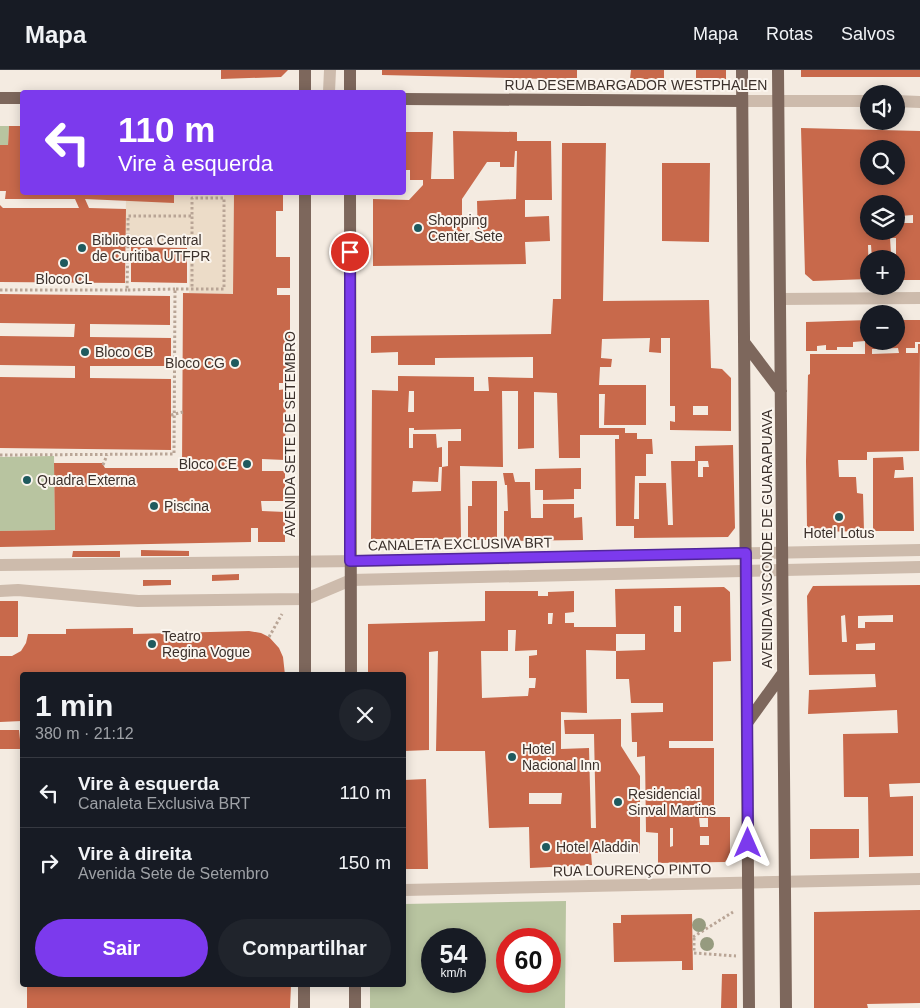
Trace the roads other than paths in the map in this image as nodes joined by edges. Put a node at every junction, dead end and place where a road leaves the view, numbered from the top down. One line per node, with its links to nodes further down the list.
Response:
1 (305, 70): 6 (main road)
2 (330, 70): 7 (street)
3 (350, 70): 8 (main road)
4 (742, 70): 12 (main road, AVENIDA VISCONDE DE GUARAPUAVA)
5 (778, 70): 13 (main road, AVENIDA VISCONDE DE GUARAPUAVA)
6 (305, 90)
7 (329, 90)
8 (350, 90)
9 (0, 98): 10 (main road)
10 (20, 98)
11 (406, 99): 12 (main road, RUA DESEMBARGADOR WESTPHALEN)
12 (742, 101): 13 (street, RUA DESEMBARGADOR WESTPHALEN); 21 (main road, AVENIDA VISCONDE DE GUARAPUAVA)
13 (778, 101): 14 (street, RUA DESEMBARGADOR WESTPHALEN); 20 (main road, AVENIDA VISCONDE DE GUARAPUAVA)
14 (860, 101)
15 (905, 101): 16 (street)
16 (920, 102)
17 (305, 195): 26 (main road, AVENIDA SETE DE SETEMBRO)
18 (350, 195): 27 (main road)
19 (920, 298): 20 (street)
20 (780, 299): 22 (main road, AVENIDA VISCONDE DE GUARAPUAVA)
21 (744, 342): 22 (main road); 25 (main road, AVENIDA VISCONDE DE GUARAPUAVA)
22 (781, 391): 24 (main road, AVENIDA VISCONDE DE GUARAPUAVA)
23 (920, 550): 24 (street, CANALETA EXCLUSIVA BRT)
24 (782, 552): 25 (street, CANALETA EXCLUSIVA BRT); 30 (main road, AVENIDA VISCONDE DE GUARAPUAVA)
25 (746, 553): 27 (street, CANALETA EXCLUSIVA BRT); 31 (main road, AVENIDA VISCONDE DE GUARAPUAVA)
26 (306, 561): 27 (street, CANALETA EXCLUSIVA BRT); 28 (street, CANALETA EXCLUSIVA BRT); 34 (main road, AVENIDA SETE DE SETEMBRO)
27 (350, 561): 32 (main road)
28 (0, 565)
29 (920, 567): 30 (street)
30 (782, 570): 31 (street); 37 (main road, AVENIDA VISCONDE DE GUARAPUAVA)
31 (747, 571): 32 (street); 38 (main road, AVENIDA VISCONDE DE GUARAPUAVA)
32 (350, 580): 34 (street); 36 (main road)
33 (0, 591): 34 (street)
34 (306, 599): 35 (main road, AVENIDA SETE DE SETEMBRO)
35 (306, 672)
36 (351, 672)
37 (783, 673): 38 (main road); 40 (main road, AVENIDA VISCONDE DE GUARAPUAVA)
38 (748, 723): 41 (main road, AVENIDA VISCONDE DE GUARAPUAVA)
39 (920, 879): 40 (street, RUA LOURENÇO PINTO)
40 (785, 882): 41 (street, RUA LOURENÇO PINTO); 48 (main road, AVENIDA VISCONDE DE GUARAPUAVA)
41 (749, 883): 42 (street, RUA LOURENÇO PINTO); 47 (main road, AVENIDA VISCONDE DE GUARAPUAVA)
42 (406, 890)
43 (304, 987): 45 (main road)
44 (355, 987): 46 (main road)
45 (304, 1008)
46 (355, 1008)
47 (750, 1008)
48 (786, 1008)

